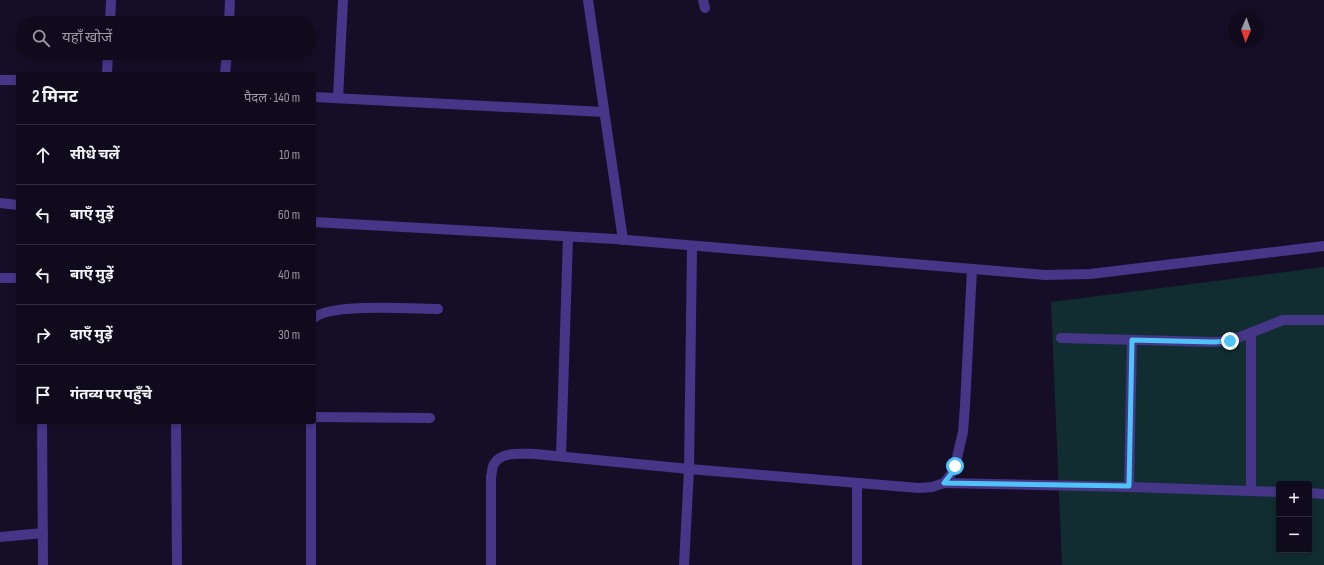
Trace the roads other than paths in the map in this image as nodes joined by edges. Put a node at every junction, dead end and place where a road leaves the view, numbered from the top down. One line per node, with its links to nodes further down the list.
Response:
1 (111, 0): 5 (street)
2 (230, 0): 6 (street)
3 (343, 0): 14 (street)
4 (588, 0): 15 (street)
5 (110, 16)
6 (229, 16)
7 (108, 60): 9 (street)
8 (226, 60): 10 (street)
9 (107, 72)
10 (225, 72)
11 (0, 80): 12 (street)
12 (16, 80)
13 (316, 96): 14 (street)
14 (338, 98): 15 (street)
15 (604, 112): 20 (street)
16 (0, 203): 17 (street)
17 (16, 205)
18 (316, 222): 19 (street)
19 (568, 237): 20 (street); 37 (street)
20 (623, 240): 22 (street)
21 (1324, 246): 23 (street)
22 (692, 247): 23 (street); 38 (street)
23 (972, 269): 40 (street)
24 (0, 278): 25 (street)
25 (16, 278)
26 (438, 309): 27 (street)
27 (316, 316)
28 (1324, 320): 29 (street)
29 (1251, 333): 31 (street); 42 (street)
30 (1061, 338): 31 (street)
31 (1132, 340): 41 (street)
32 (316, 417): 33 (street)
33 (430, 418)
34 (42, 424): 46 (street)
35 (176, 424): 49 (street)
36 (311, 424): 50 (street)
37 (561, 456): 38 (street); 51 (street)
38 (689, 469): 39 (street); 52 (street)
39 (857, 483): 40 (street); 53 (street)
40 (944, 483): 41 (street)
41 (1129, 486): 42 (street)
42 (1252, 491): 43 (street)
43 (1276, 492)
44 (1312, 493): 45 (street)
45 (1324, 494)
46 (43, 533): 47 (street); 48 (street)
47 (0, 537)
48 (43, 565)
49 (177, 565)
50 (311, 565)
51 (492, 565)
52 (684, 565)
53 (857, 565)

